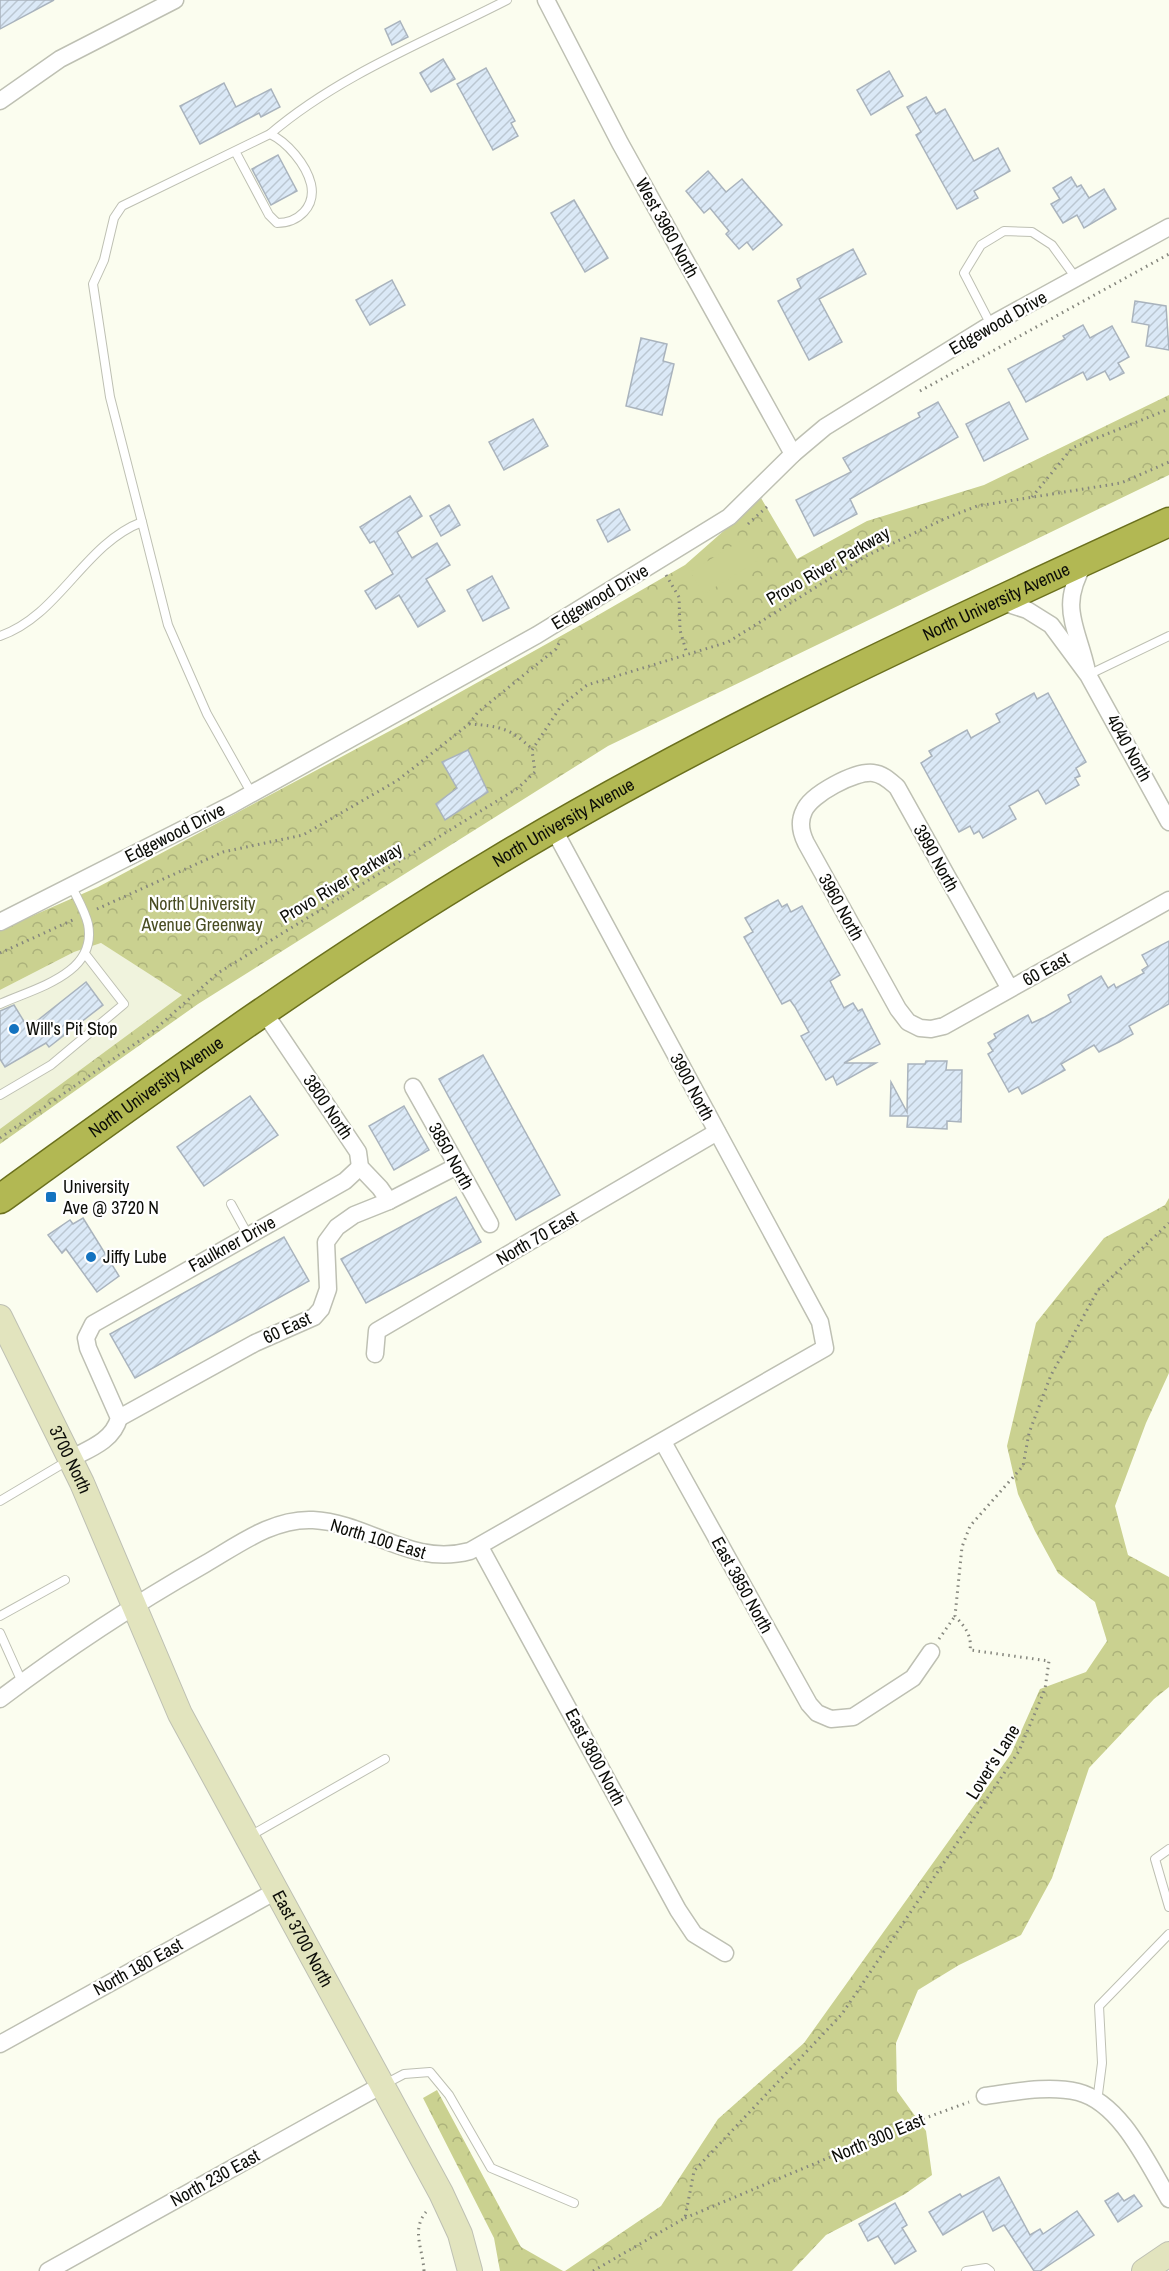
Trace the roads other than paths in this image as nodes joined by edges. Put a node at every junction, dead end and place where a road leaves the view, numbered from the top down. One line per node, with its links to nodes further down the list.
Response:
1 (175, 0): 4 (street)
2 (507, 0): 5 (lane)
3 (546, 0): 10 (street, West 3960 North)
4 (0, 101)
5 (270, 134): 6 (lane); 6 (lane)
6 (236, 151): 11 (lane)
7 (1169, 227): 8 (street, Edgewood Drive)
8 (1076, 278): 9 (street, Edgewood Drive); 9 (lane)
9 (991, 325): 10 (street, Edgewood Drive)
10 (793, 454): 19 (street, Edgewood Drive)
11 (142, 522): 15 (lane); 19 (lane)
12 (1169, 522): 13 (highway, North University Avenue)
13 (1086, 560): 14 (highway, North University Avenue); 17 (street, 4040 North)
14 (999, 601): 17 (street, 4040 North); 21 (highway, North University Avenue)
15 (0, 636)
16 (1169, 636): 17 (lane)
17 (1088, 675): 20 (street, 4040 North)
18 (834, 786): 26 (street, 3990 North); 29 (street, 3960 North)
19 (252, 794): 22 (street, Edgewood Drive)
20 (1169, 822)
21 (553, 828): 28 (highway, North University Avenue); 32 (street, 3900 North)
22 (71, 885): 24 (street, Edgewood Drive); 25 (lane)
23 (1169, 900): 26 (street, 60 East)
24 (0, 922)
25 (86, 955): 27 (lane); 31 (lane)
26 (1010, 989): 29 (street, 60 East)
27 (0, 1004)
28 (264, 1012): 34 (street, 3800 North); 35 (highway, North University Avenue)
29 (920, 1028)
30 (413, 1087): 33 (street, 3850 North)
31 (0, 1095)
32 (717, 1132): 41 (street, 3900 North); 42 (street, North 70 East)
33 (457, 1166): 36 (street, 60 East); 38 (street, 3850 North)
34 (360, 1167): 36 (street, 3800 North); 39 (street, Faulkner Drive)
35 (0, 1199)
36 (388, 1202): 43 (street, 60 East)
37 (231, 1204): 39 (lane)
38 (490, 1224)
39 (248, 1235): 43 (street, Faulkner Drive)
40 (0, 1317): 45 (main road, 3700 North)
41 (825, 1348): 44 (street, North 100 East)
42 (375, 1354)
43 (119, 1418): 45 (street)
44 (663, 1442): 47 (street, North 100 East); 52 (street, East 3850 North)
45 (70, 1460): 46 (lane); 49 (main road, 3700 North)
46 (0, 1501)
47 (480, 1547): 49 (street, North 100 East); 61 (street, East 3800 North)
48 (65, 1580): 50 (lane)
49 (134, 1604): 53 (street, North 100 East); 56 (main road, East 3700 North)
50 (0, 1616)
51 (0, 1633): 53 (lane)
52 (931, 1652)
53 (22, 1682): 54 (street, North 100 East)
54 (0, 1699)
55 (385, 1758): 56 (lane)
56 (247, 1837): 58 (main road, East 3700 North)
57 (1169, 1849): 59 (lane)
58 (276, 1891): 62 (street, North 180 East); 63 (main road, East 3700 North)
59 (1169, 1907)
60 (1169, 1934): 65 (lane)
61 (725, 1953)
62 (1, 2041)
63 (382, 2085): 67 (lane); 69 (street, North 230 East); 70 (main road, East 3700 North)
64 (986, 2096): 65 (street)
65 (1096, 2102): 66 (street)
66 (1169, 2199)
67 (574, 2204)
68 (1169, 2254): 73 (main road)
69 (48, 2271)
70 (470, 2271)
71 (966, 2271): 72 (lane)
72 (990, 2271)
73 (1144, 2271)

